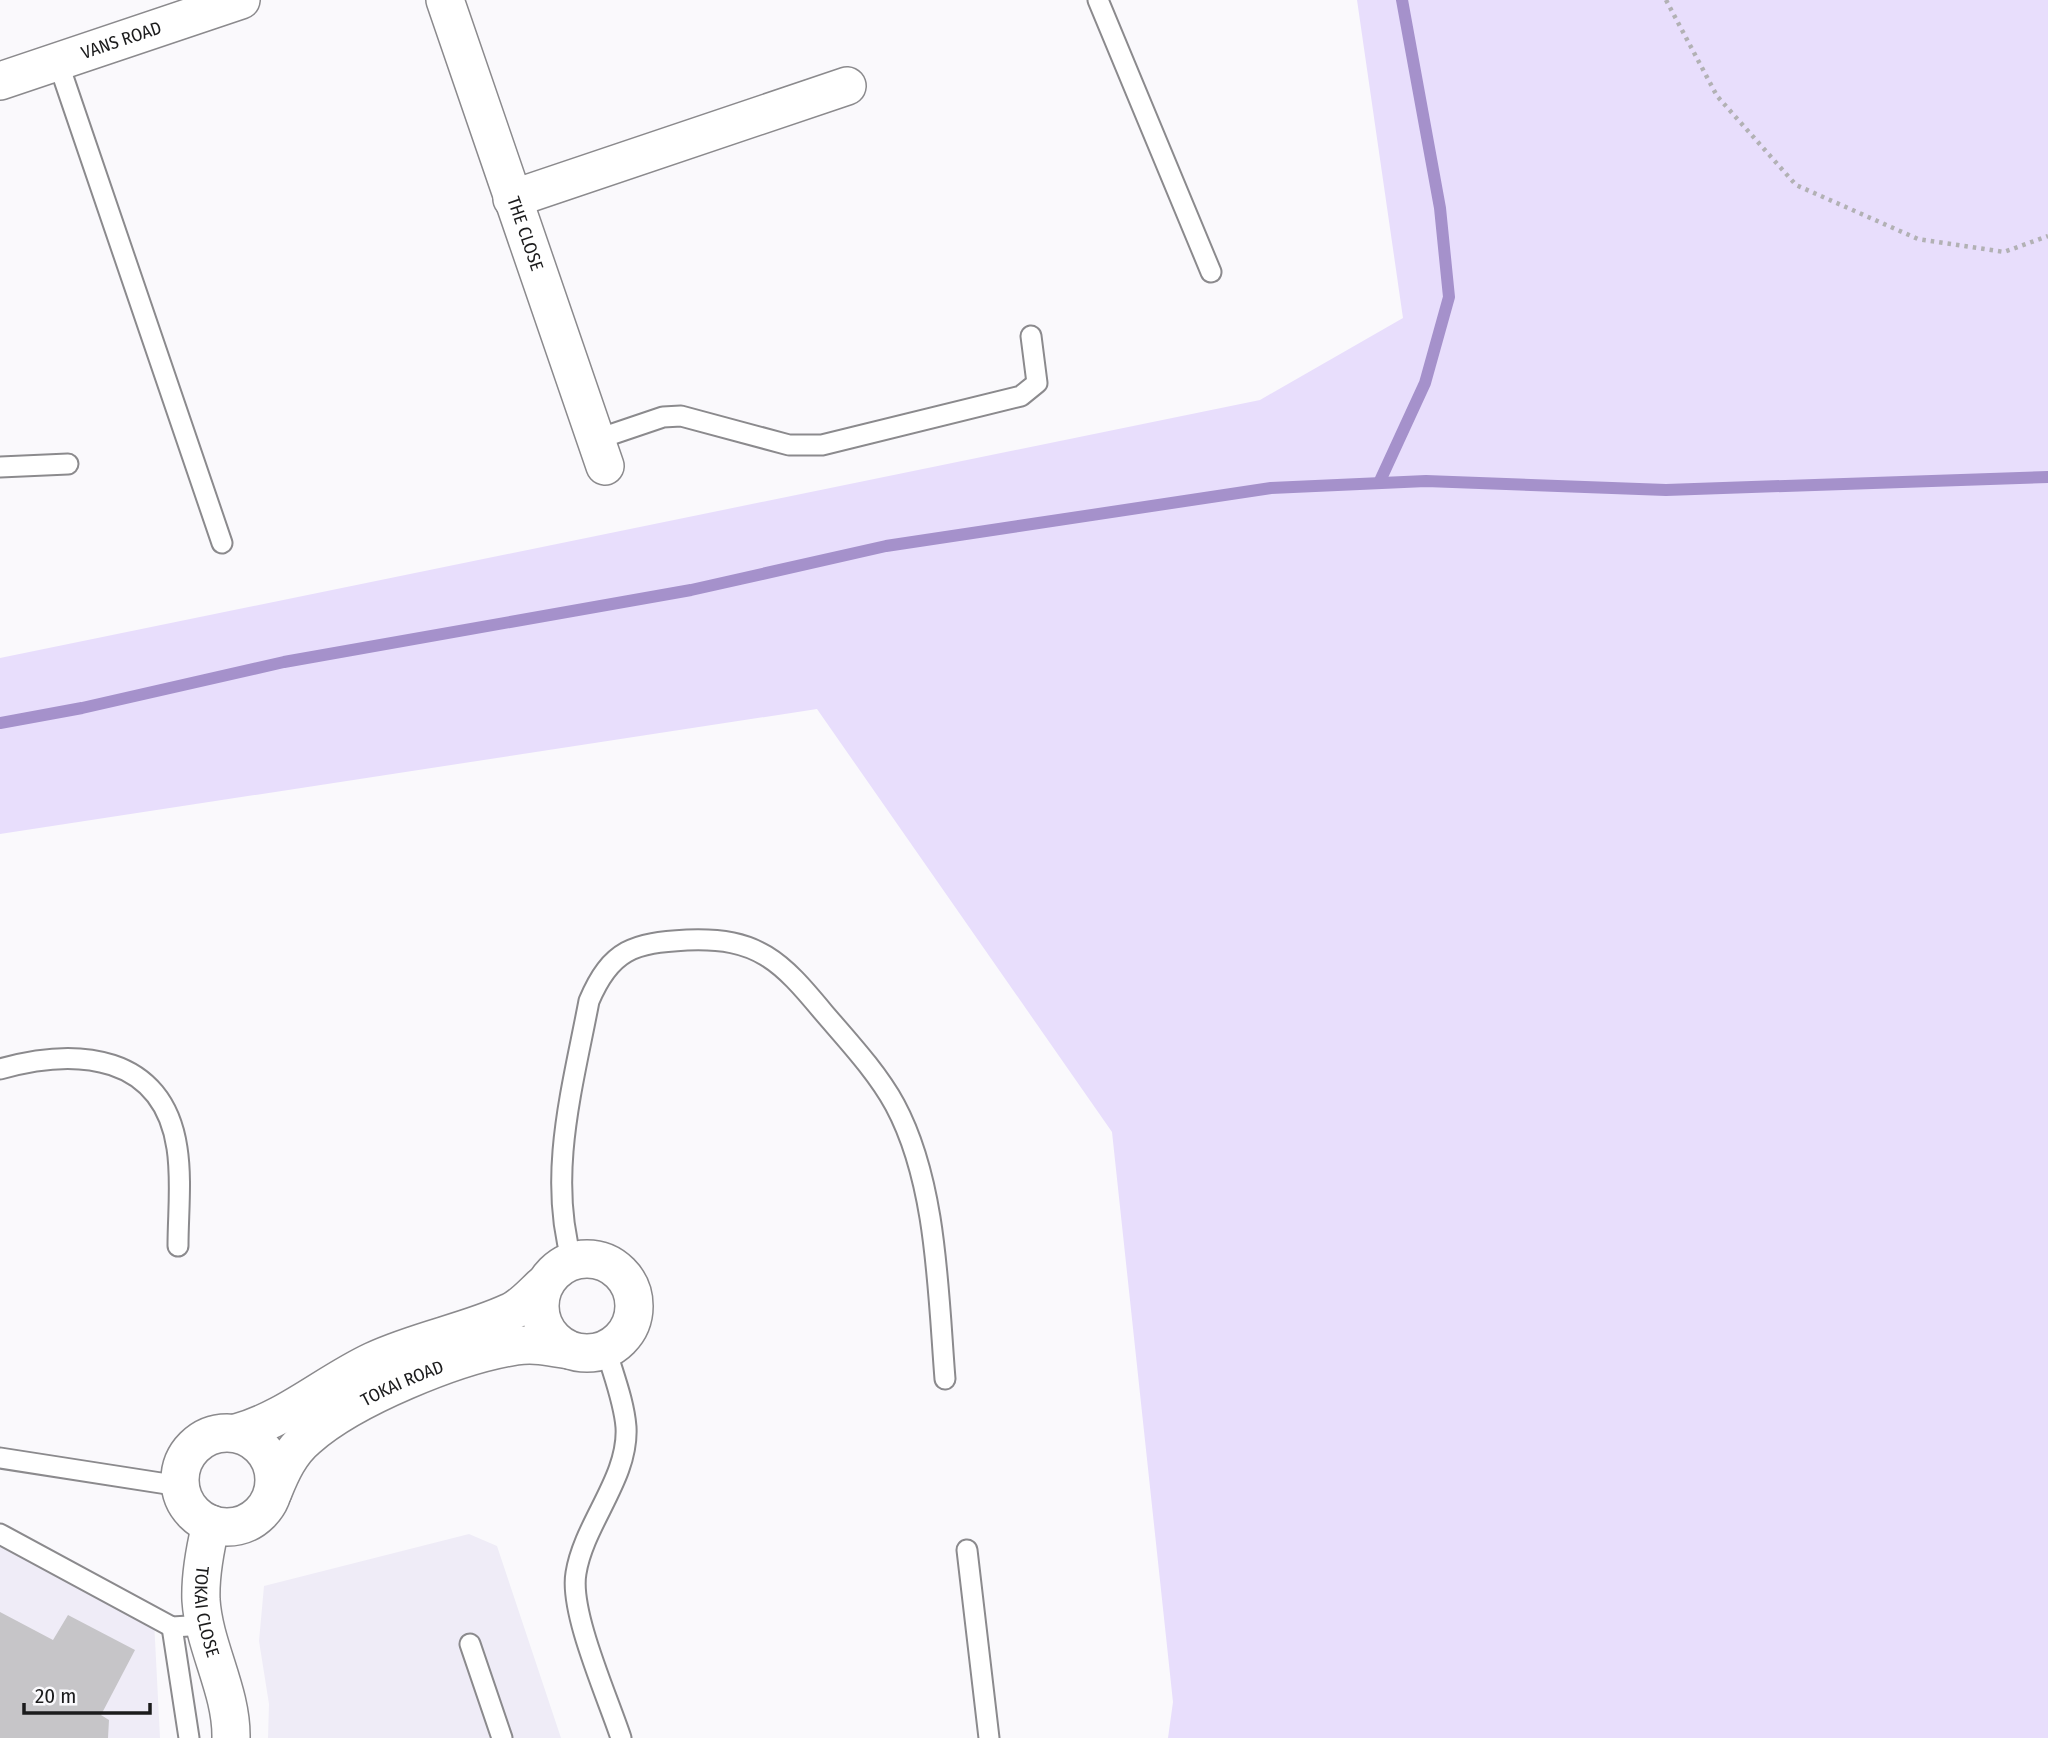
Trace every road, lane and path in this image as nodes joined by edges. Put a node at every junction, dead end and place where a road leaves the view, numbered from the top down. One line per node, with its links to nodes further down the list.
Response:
1 (241, 0): 5 (street, VANS ROAD)
2 (445, 0): 8 (street, THE CLOSE)
3 (1098, 0): 10 (lane)
4 (1666, 0): 9 (path)
5 (58, 62): 6 (street, VANS ROAD); 15 (lane)
6 (0, 81)
7 (847, 86): 8 (street)
8 (512, 200): 12 (street, THE CLOSE)
9 (2048, 236)
10 (1210, 272)
11 (1031, 336): 12 (lane)
12 (600, 453)
13 (68, 464): 14 (lane)
14 (0, 467)
15 (222, 543)
16 (0, 1069): 17 (lane)
17 (178, 1246)
18 (572, 1261): 19 (street); 20 (street); 22 (lane)
19 (543, 1284): 21 (street); 23 (street, TOKAI ROAD)
20 (606, 1349): 21 (street); 35 (lane)
21 (569, 1350): 26 (street, TOKAI ROAD)
22 (945, 1379)
23 (236, 1433): 25 (street); 26 (street)
24 (0, 1458): 25 (lane)
25 (180, 1486): 27 (street)
26 (273, 1492): 27 (street)
27 (211, 1524): 30 (street, TOKAI CLOSE)
28 (0, 1534): 30 (lane)
29 (967, 1550): 36 (lane)
30 (189, 1626): 32 (lane); 33 (street, TOKAI CLOSE)
31 (470, 1644): 34 (lane)
32 (189, 1738)
33 (231, 1738)
34 (502, 1738)
35 (621, 1738)
36 (989, 1738)

